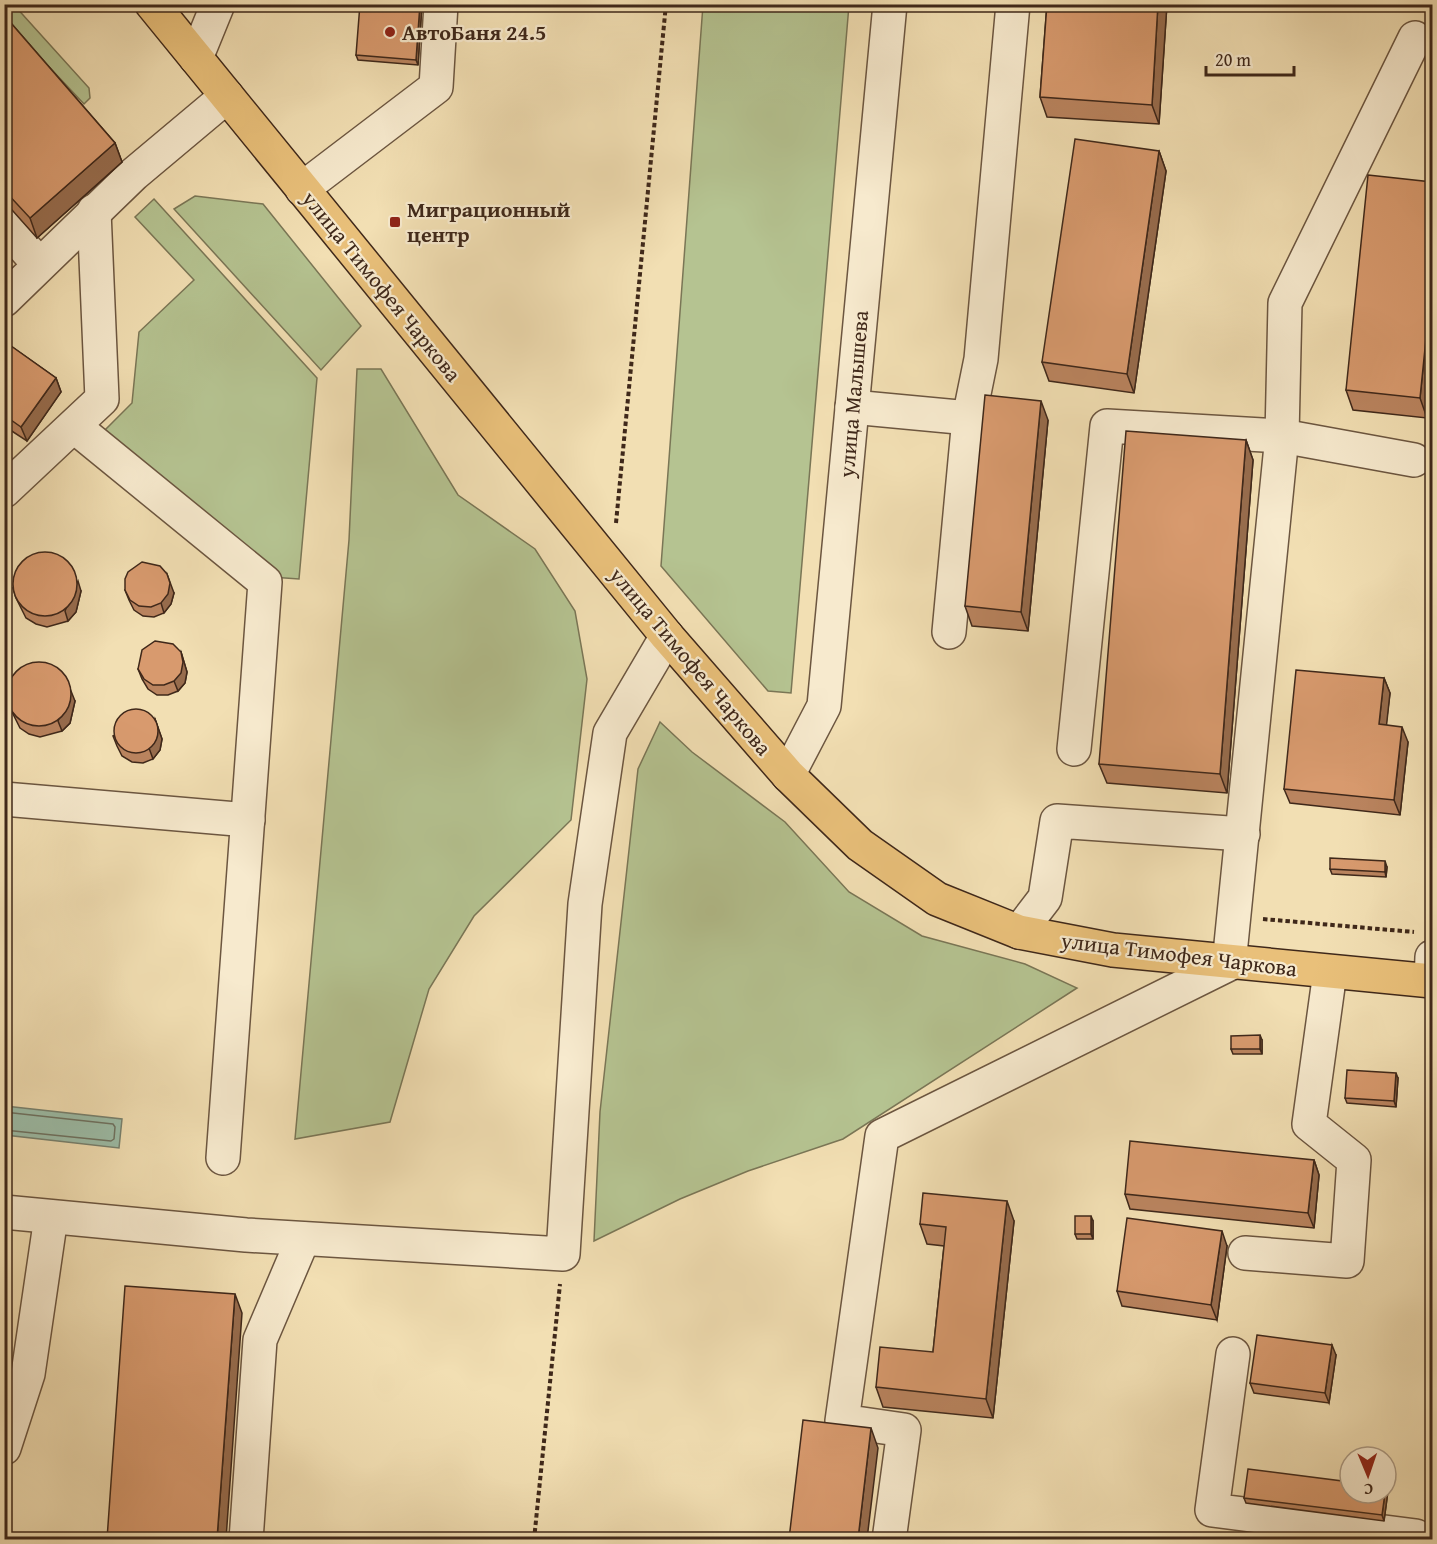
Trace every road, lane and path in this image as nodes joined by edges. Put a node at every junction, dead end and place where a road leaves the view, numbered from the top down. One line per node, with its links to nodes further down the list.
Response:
1 (152, 4): 8 (main road, улица Тимофея Чаркова)
2 (218, 4): 8 (lane)
3 (441, 4): 10 (lane)
4 (666, 4): 21 (path)
5 (890, 4): 15 (lane, улица Малышева)
6 (1013, 4): 16 (lane)
7 (1415, 38): 18 (lane)
8 (196, 58): 9 (main road, улица Тимофея Чаркова)
9 (227, 96): 10 (main road, улица Тимофея Чаркова); 11 (lane)
10 (302, 189): 21 (main road, улица Тимофея Чаркова)
11 (94, 211): 13 (lane); 17 (lane)
12 (4, 225): 13 (lane)
13 (39, 264): 14 (lane)
14 (4, 300)
15 (852, 407): 16 (lane); 25 (lane, улица Малышева)
16 (969, 418): 22 (lane)
17 (75, 427): 20 (lane); 27 (lane)
18 (1282, 436): 19 (lane); 24 (lane); 28 (lane)
19 (1414, 460)
20 (4, 491)
21 (612, 568): 23 (main road, улица Тимофея Чаркова)
22 (949, 632)
23 (667, 636): 25 (main road, улица Тимофея Чаркова); 39 (lane)
24 (1074, 750)
25 (788, 775): 30 (main road, улица Тимофея Чаркова)
26 (4, 799): 27 (lane)
27 (248, 820): 34 (lane)
28 (1243, 834): 29 (lane); 30 (lane)
29 (1234, 916): 31 (path); 32 (lane)
30 (1019, 932): 32 (main road, улица Тимофея Чаркова)
31 (1429, 963): 33 (main road, улица Тимофея Чаркова)
32 (1229, 964): 33 (main road, улица Тимофея Чаркова); 44 (lane)
33 (1330, 972): 38 (lane)
34 (223, 1158)
35 (4, 1212): 36 (lane)
36 (51, 1217): 37 (lane); 41 (lane)
37 (303, 1239): 39 (lane); 42 (lane)
38 (1245, 1253)
39 (563, 1254): 43 (path)
40 (1233, 1354): 45 (lane)
41 (4, 1448)
42 (246, 1539)
43 (534, 1539)
44 (889, 1539)
45 (1416, 1539)

